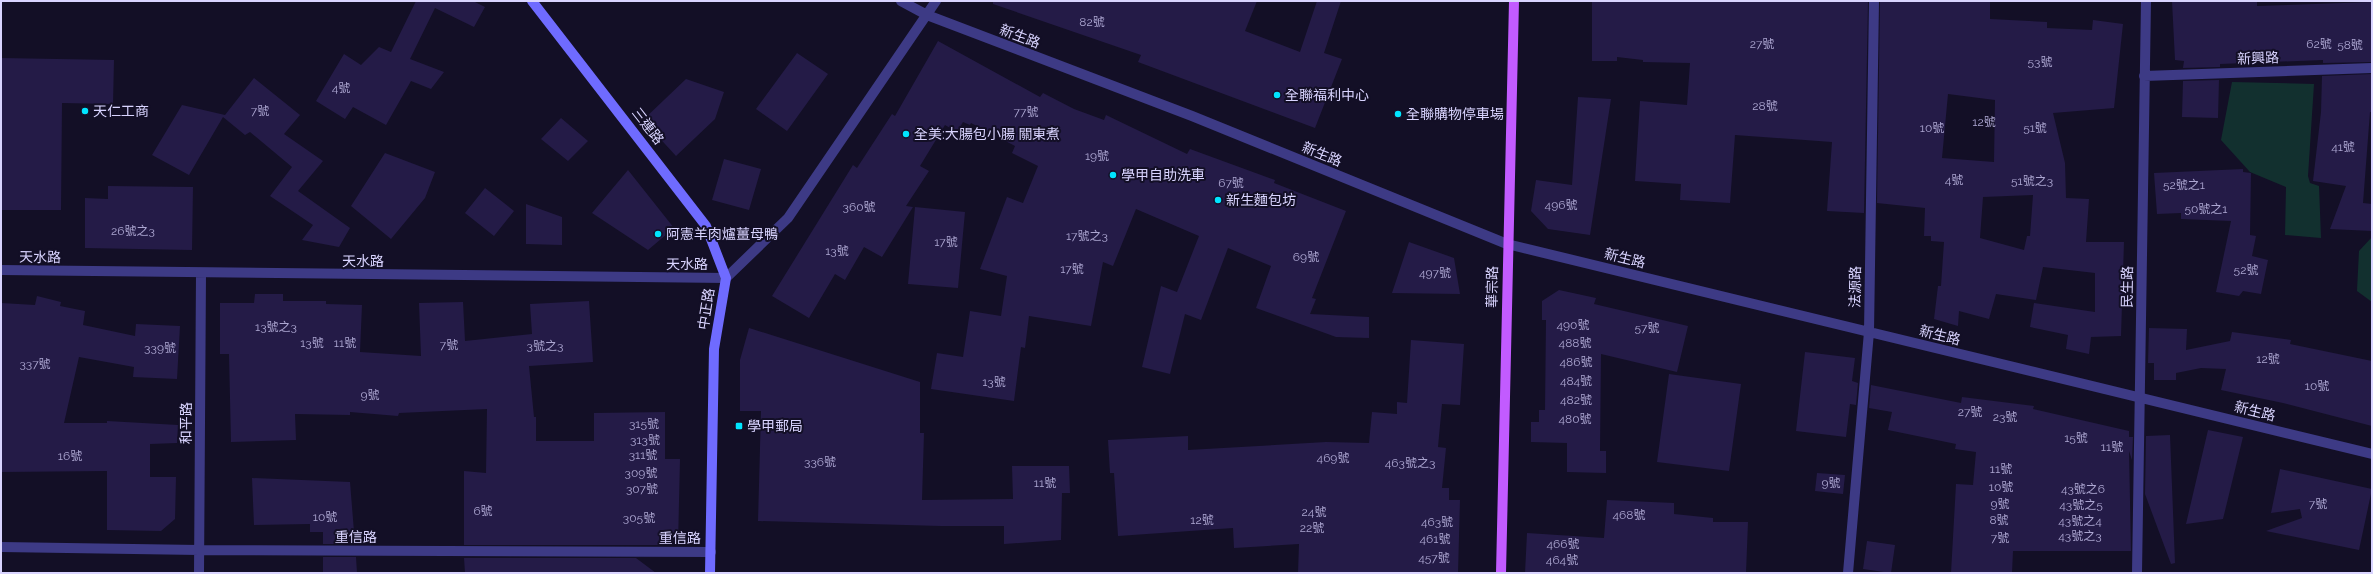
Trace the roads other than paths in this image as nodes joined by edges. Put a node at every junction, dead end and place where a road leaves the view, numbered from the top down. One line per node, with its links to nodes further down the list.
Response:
1 (532, 1): 13 (main road, 三連路)
2 (901, 1): 7 (street, 新生路)
3 (936, 1): 7 (street, 中正路)
4 (1514, 1): 10 (main road, 華宗路)
5 (1874, 1): 14 (street, 法源路)
6 (2146, 1): 9 (street, 民生路)
7 (927, 16): 10 (street, 新生路); 13 (street, 中正路)
8 (2372, 68): 9 (street, 新興路)
9 (2144, 76): 15 (street, 民生路)
10 (1507, 244): 14 (street, 新生路); 22 (main road, 華宗路)
11 (1, 270): 12 (street, 天水路)
12 (201, 274): 13 (street, 天水路); 18 (street, 和平路)
13 (726, 278): 19 (main road, 中正路)
14 (1869, 332): 15 (street, 新生路); 23 (street, 法源路)
15 (2139, 397): 16 (street, 新生路); 24 (street, 民生路)
16 (2372, 454)
17 (1, 547): 18 (street, 重信路)
18 (199, 550): 19 (street, 重信路); 20 (street, 和平路)
19 (710, 552): 21 (main road, 中正路)
20 (199, 573)
21 (710, 573)
22 (1501, 573)
23 (1848, 573)
24 (2137, 573)

